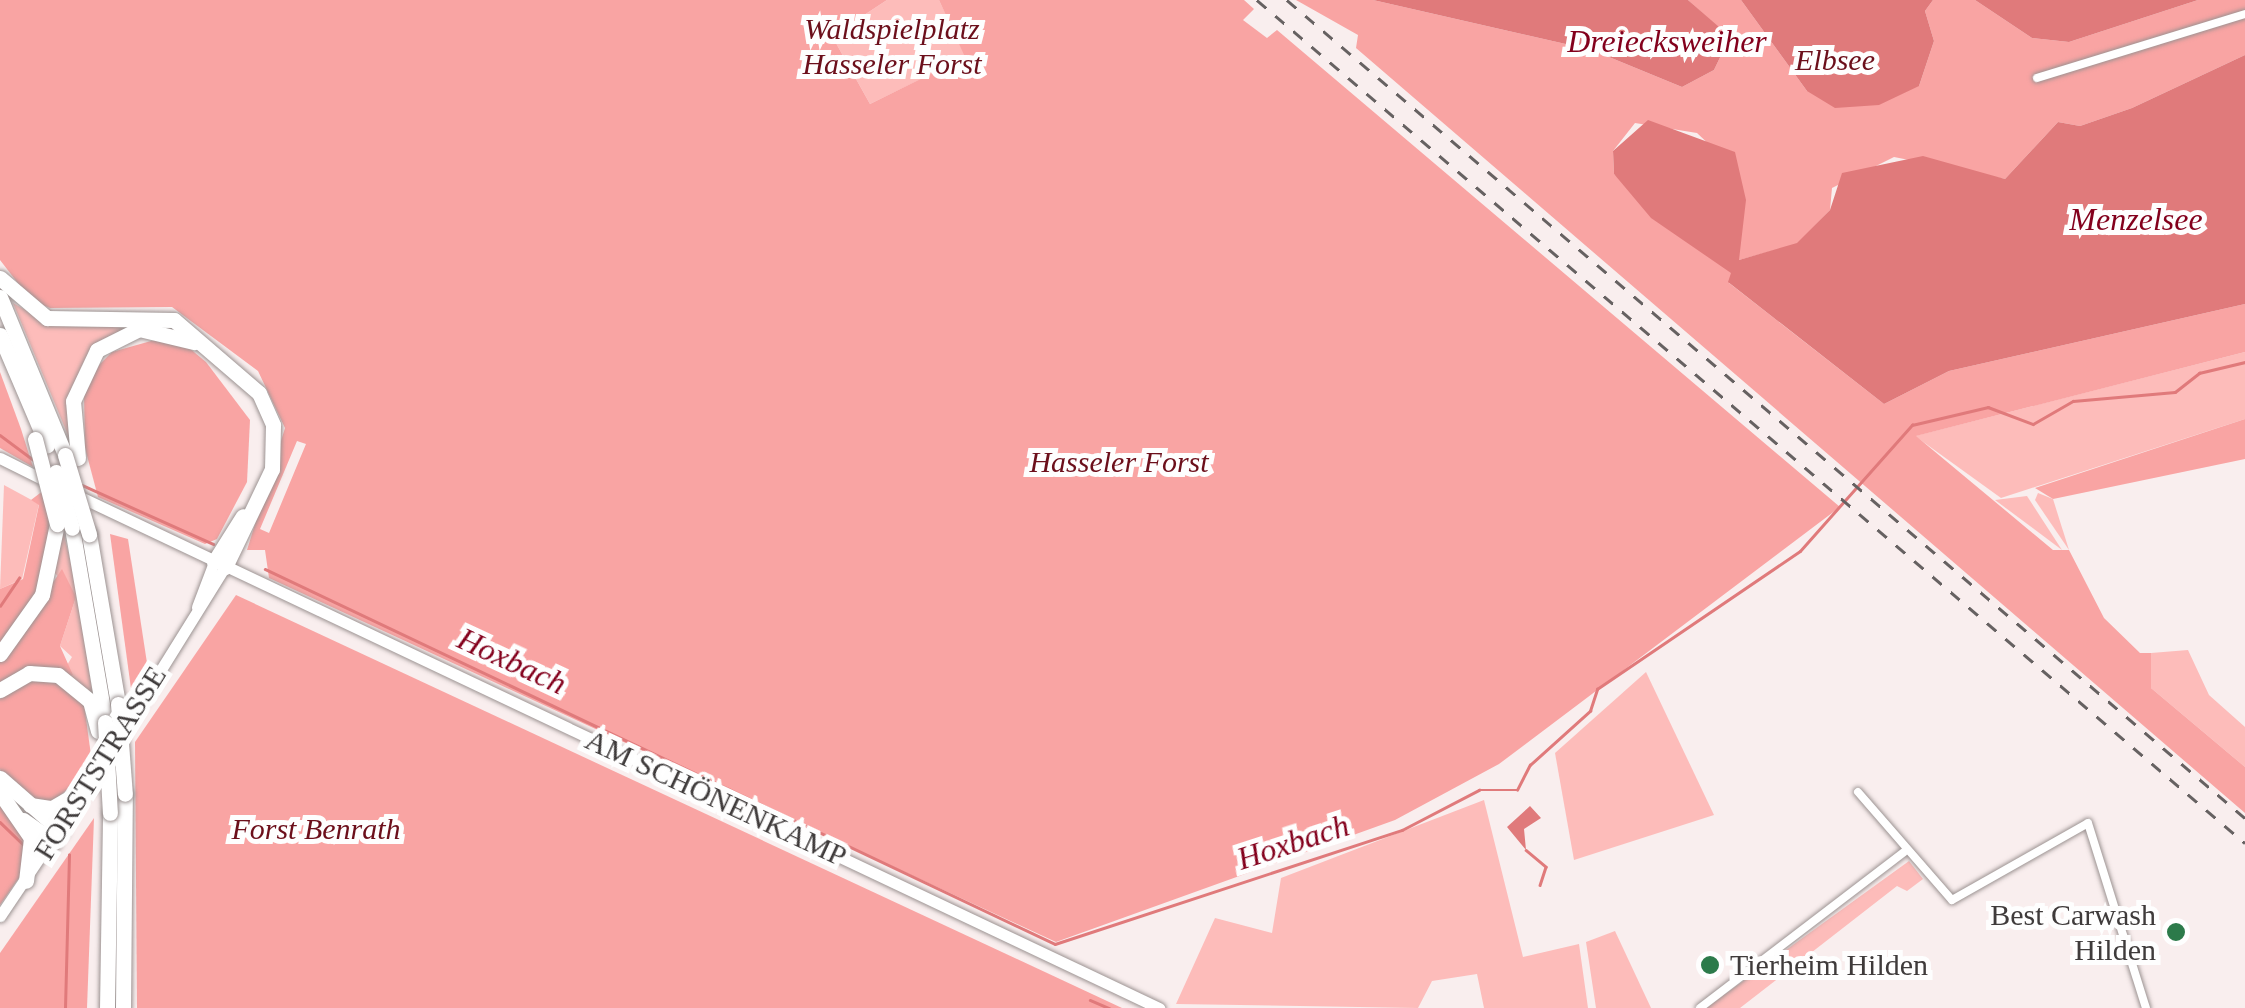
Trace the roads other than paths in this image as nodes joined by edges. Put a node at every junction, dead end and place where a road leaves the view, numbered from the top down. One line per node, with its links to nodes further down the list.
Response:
1 (2245, 14): 2 (street)
2 (2037, 78)
3 (0, 278): 9 (highway)
4 (0, 298): 6 (highway)
5 (0, 335): 8 (highway, bridge)
6 (71, 456): 9 (highway); 23 (highway, bridge)
7 (0, 458): 9 (main road, AM SCHÖNENKAMP)
8 (64, 526): 10 (highway); 12 (highway)
9 (220, 565): 14 (main road, FORSTSTRASSE); 24 (main road, AM SCHÖNENKAMP)
10 (0, 654)
11 (0, 690): 12 (highway)
12 (102, 726): 22 (highway, bridge)
13 (0, 778): 16 (highway)
14 (90, 786): 16 (highway); 18 (main road, FORSTSTRASSE)
15 (1858, 792): 26 (street)
16 (8, 795): 17 (highway); 18 (highway)
17 (20, 818): 18 (highway); 20 (highway)
18 (58, 836): 20 (main road, FORSTSTRASSE)
19 (1904, 852): 25 (street)
20 (26, 880): 21 (main road, FORSTSTRASSE)
21 (0, 916)
22 (108, 1008)
23 (123, 1008)
24 (1159, 1008)
25 (1700, 1008)
26 (2146, 1008)

